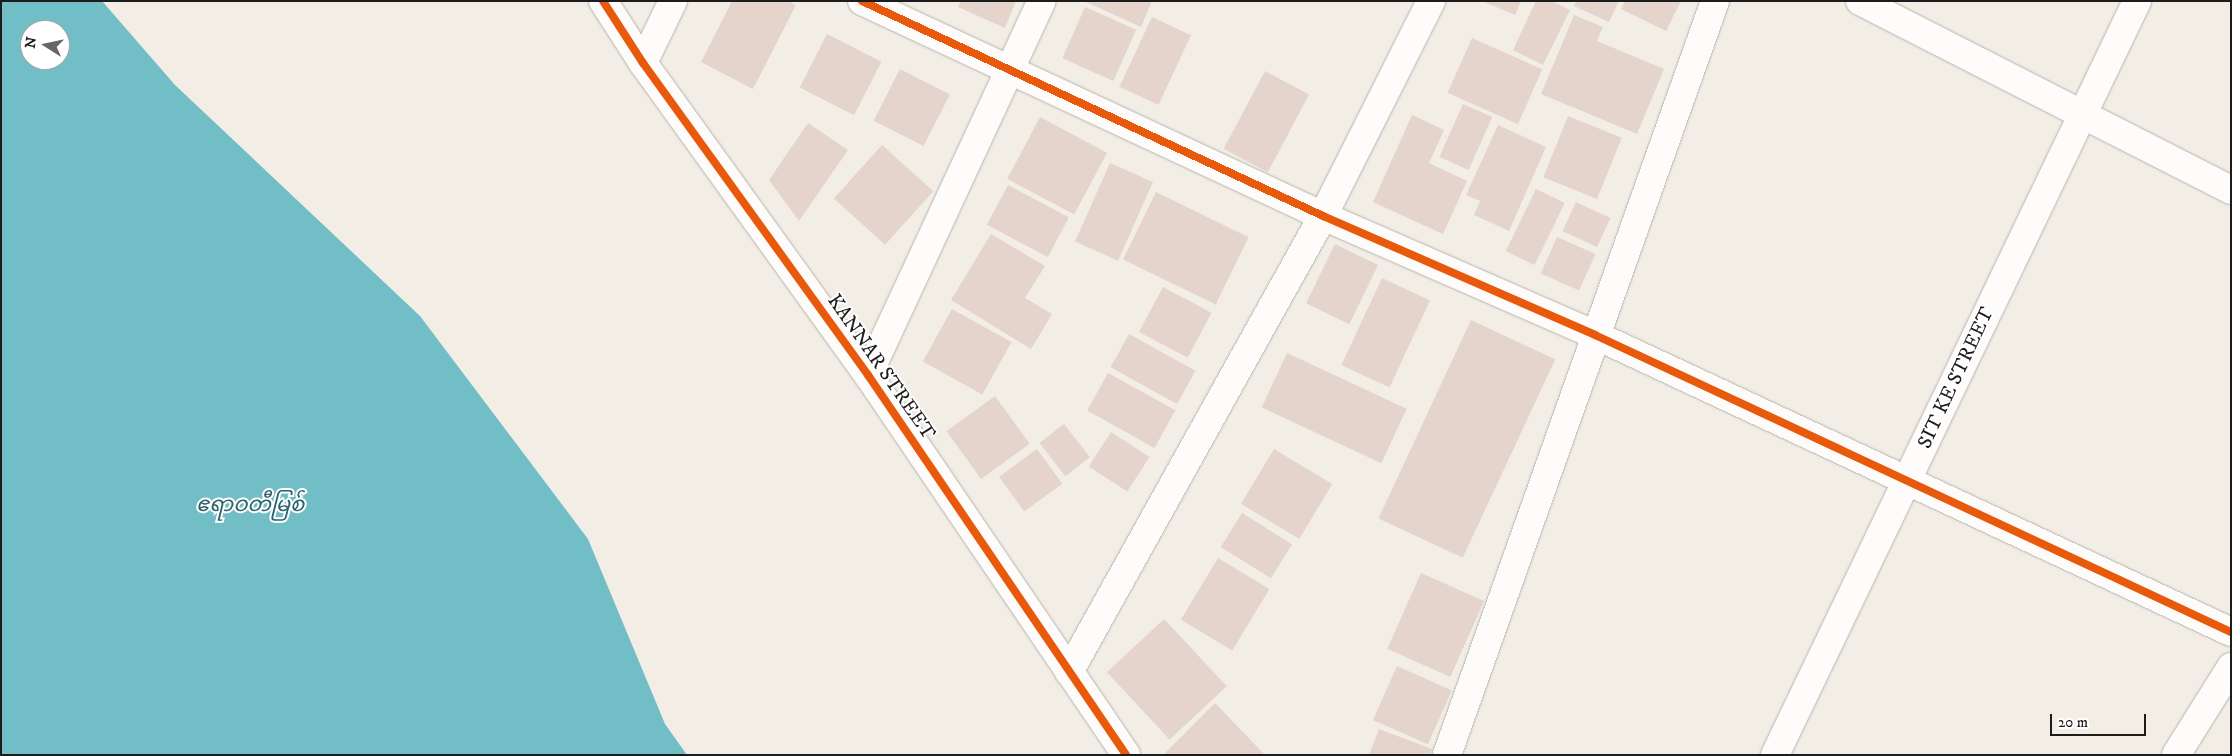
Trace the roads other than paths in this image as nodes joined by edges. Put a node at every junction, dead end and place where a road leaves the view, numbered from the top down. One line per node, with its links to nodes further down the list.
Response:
1 (604, 1): 9 (street, KANNAR STREET)
2 (673, 1): 9 (street)
3 (862, 1): 10 (street)
4 (1042, 1): 10 (street)
5 (1431, 1): 13 (street)
6 (1715, 1): 14 (street)
7 (1860, 1): 11 (street)
8 (2137, 1): 11 (street, SIT KE STREET)
9 (643, 63): 15 (street, KANNAR STREET)
10 (1009, 72): 13 (street); 15 (street)
11 (2082, 113): 12 (street); 16 (street, SIT KE STREET)
12 (2231, 190)
13 (1323, 216): 14 (street); 19 (street)
14 (1595, 335): 16 (street); 21 (street)
15 (868, 375): 19 (street, KANNAR STREET)
16 (1907, 482): 17 (street); 22 (street, SIT KE STREET)
17 (2231, 632)
18 (2231, 667): 23 (street)
19 (1069, 672): 20 (street, KANNAR STREET)
20 (1126, 755)
21 (1447, 755)
22 (1775, 755)
23 (2176, 755)

